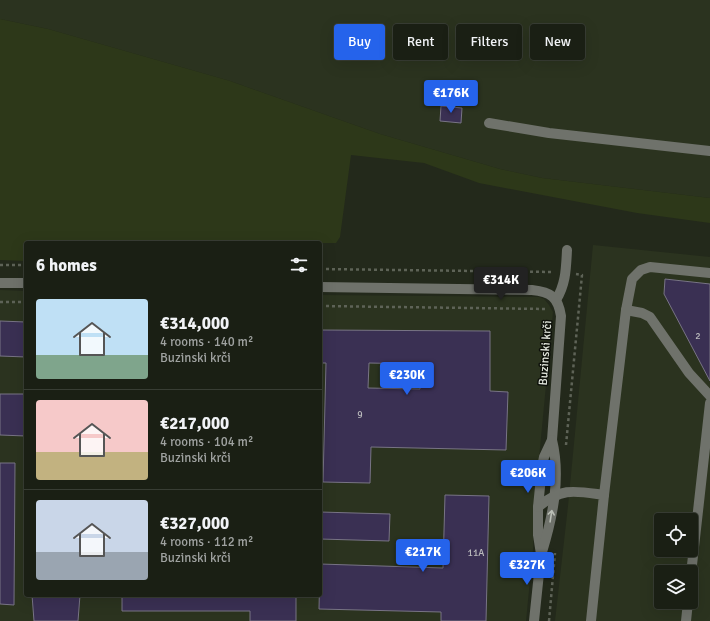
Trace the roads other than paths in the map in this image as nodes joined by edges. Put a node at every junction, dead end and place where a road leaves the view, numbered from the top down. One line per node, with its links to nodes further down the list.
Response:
1 (489, 123): 2 (street)
2 (710, 151)
3 (567, 250): 8 (street)
4 (710, 273): 9 (street)
5 (0, 283): 6 (street)
6 (24, 283)
7 (322, 287): 8 (street)
8 (556, 300): 12 (street, Buzinski krči)
9 (626, 310): 10 (street); 16 (street)
10 (710, 396)
11 (710, 402): 20 (street)
12 (552, 440): 13 (street, Buzinski krči); 14 (street)
13 (544, 457): 14 (street); 18 (street, Buzinski krči)
14 (556, 479): 15 (street); 17 (street)
15 (573, 491): 16 (street); 17 (street)
16 (604, 495): 23 (street)
17 (554, 496): 18 (street); 19 (street, one-way to 17)
18 (538, 507): 19 (street, Buzinski krči)
19 (541, 554): 22 (street, Buzinski krči)
20 (692, 565)
21 (687, 609): 24 (street)
22 (534, 621)
23 (591, 621)
24 (686, 621)

